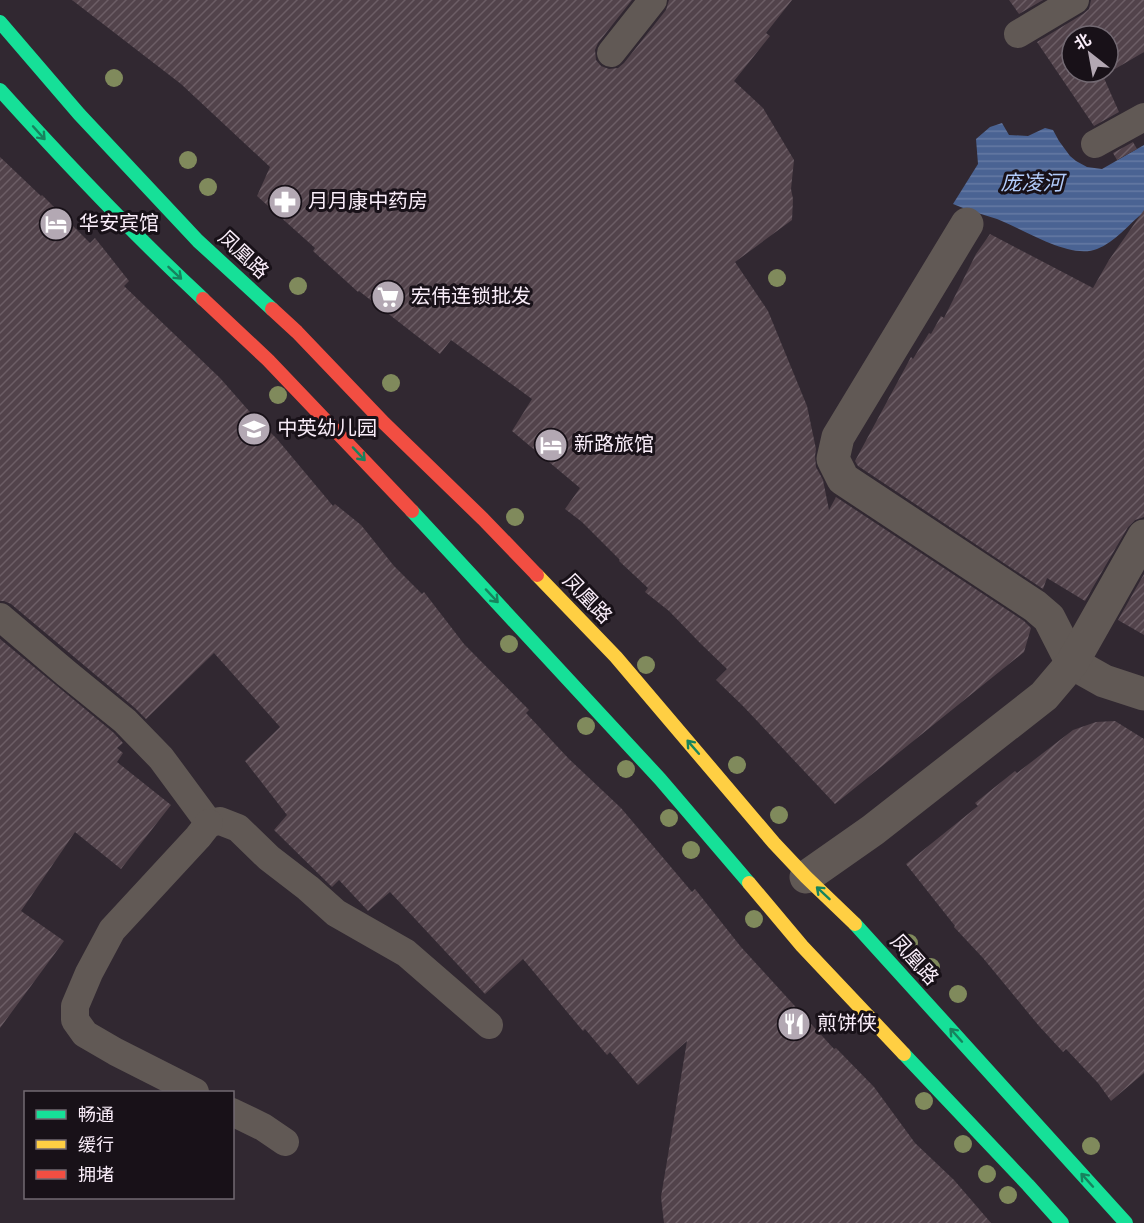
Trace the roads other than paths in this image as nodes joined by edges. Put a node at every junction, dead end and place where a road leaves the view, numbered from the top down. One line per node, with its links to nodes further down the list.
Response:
1 (653, 0): 5 (lane)
2 (1074, 0): 4 (lane)
3 (0, 22): 15 (main road, 凤凰路, one-way to 3)
4 (1018, 34)
5 (611, 53)
6 (0, 90): 20 (main road, one-way to 20)
7 (1144, 117): 8 (lane)
8 (1095, 144)
9 (967, 224): 12 (street)
10 (1144, 536): 12 (street)
11 (0, 617): 14 (lane)
12 (1072, 663): 13 (street); 15 (street)
13 (1144, 694)
14 (209, 823): 16 (lane); 17 (lane)
15 (806, 877): 21 (main road, 凤凰路, one-way to 15)
16 (489, 1025)
17 (193, 1091)
18 (234, 1113): 19 (lane)
19 (285, 1142)
20 (1062, 1223)
21 (1126, 1223)

